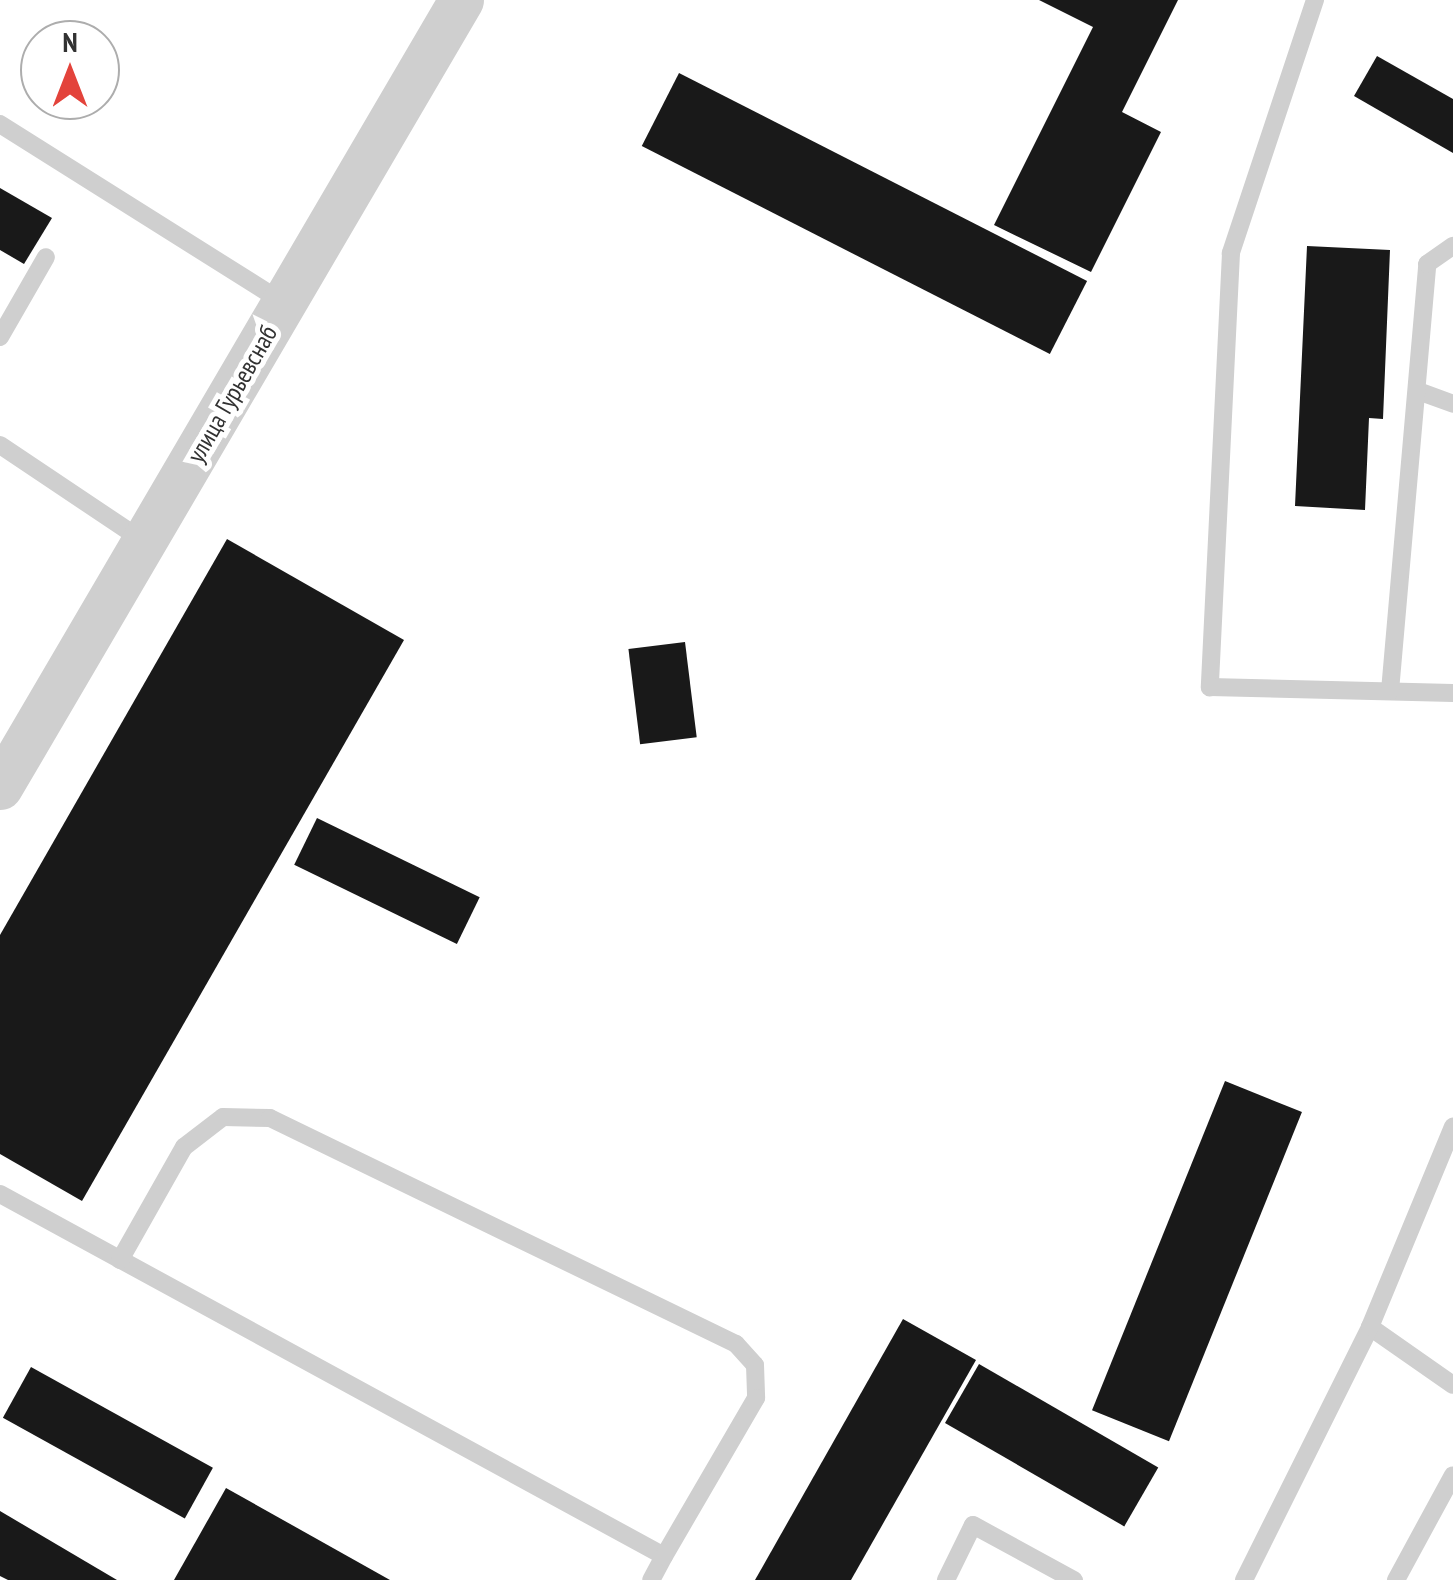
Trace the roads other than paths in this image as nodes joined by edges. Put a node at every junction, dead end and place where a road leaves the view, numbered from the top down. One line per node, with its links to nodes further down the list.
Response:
1 (461, 0): 6 (street, улица Гурьевснаб)
2 (1315, 0): 12 (lane)
3 (0, 124): 6 (lane)
4 (1453, 246): 8 (lane)
5 (46, 258): 7 (lane)
6 (284, 304): 11 (street, улица Гурьевснаб)
7 (0, 337)
8 (1418, 391): 9 (lane); 12 (lane)
9 (1453, 404)
10 (0, 445): 11 (lane)
11 (145, 543): 14 (street, улица Гурьевснаб)
12 (1390, 691): 13 (lane)
13 (1453, 693)
14 (0, 787)
15 (1453, 1127): 18 (lane)
16 (0, 1194): 17 (lane)
17 (120, 1260): 21 (lane); 21 (lane)
18 (1370, 1327): 19 (lane); 25 (lane)
19 (1453, 1386)
20 (1453, 1476): 26 (lane)
21 (664, 1556): 22 (lane)
22 (650, 1580)
23 (946, 1580): 24 (lane)
24 (1074, 1580)
25 (1244, 1580)
26 (1396, 1580)

